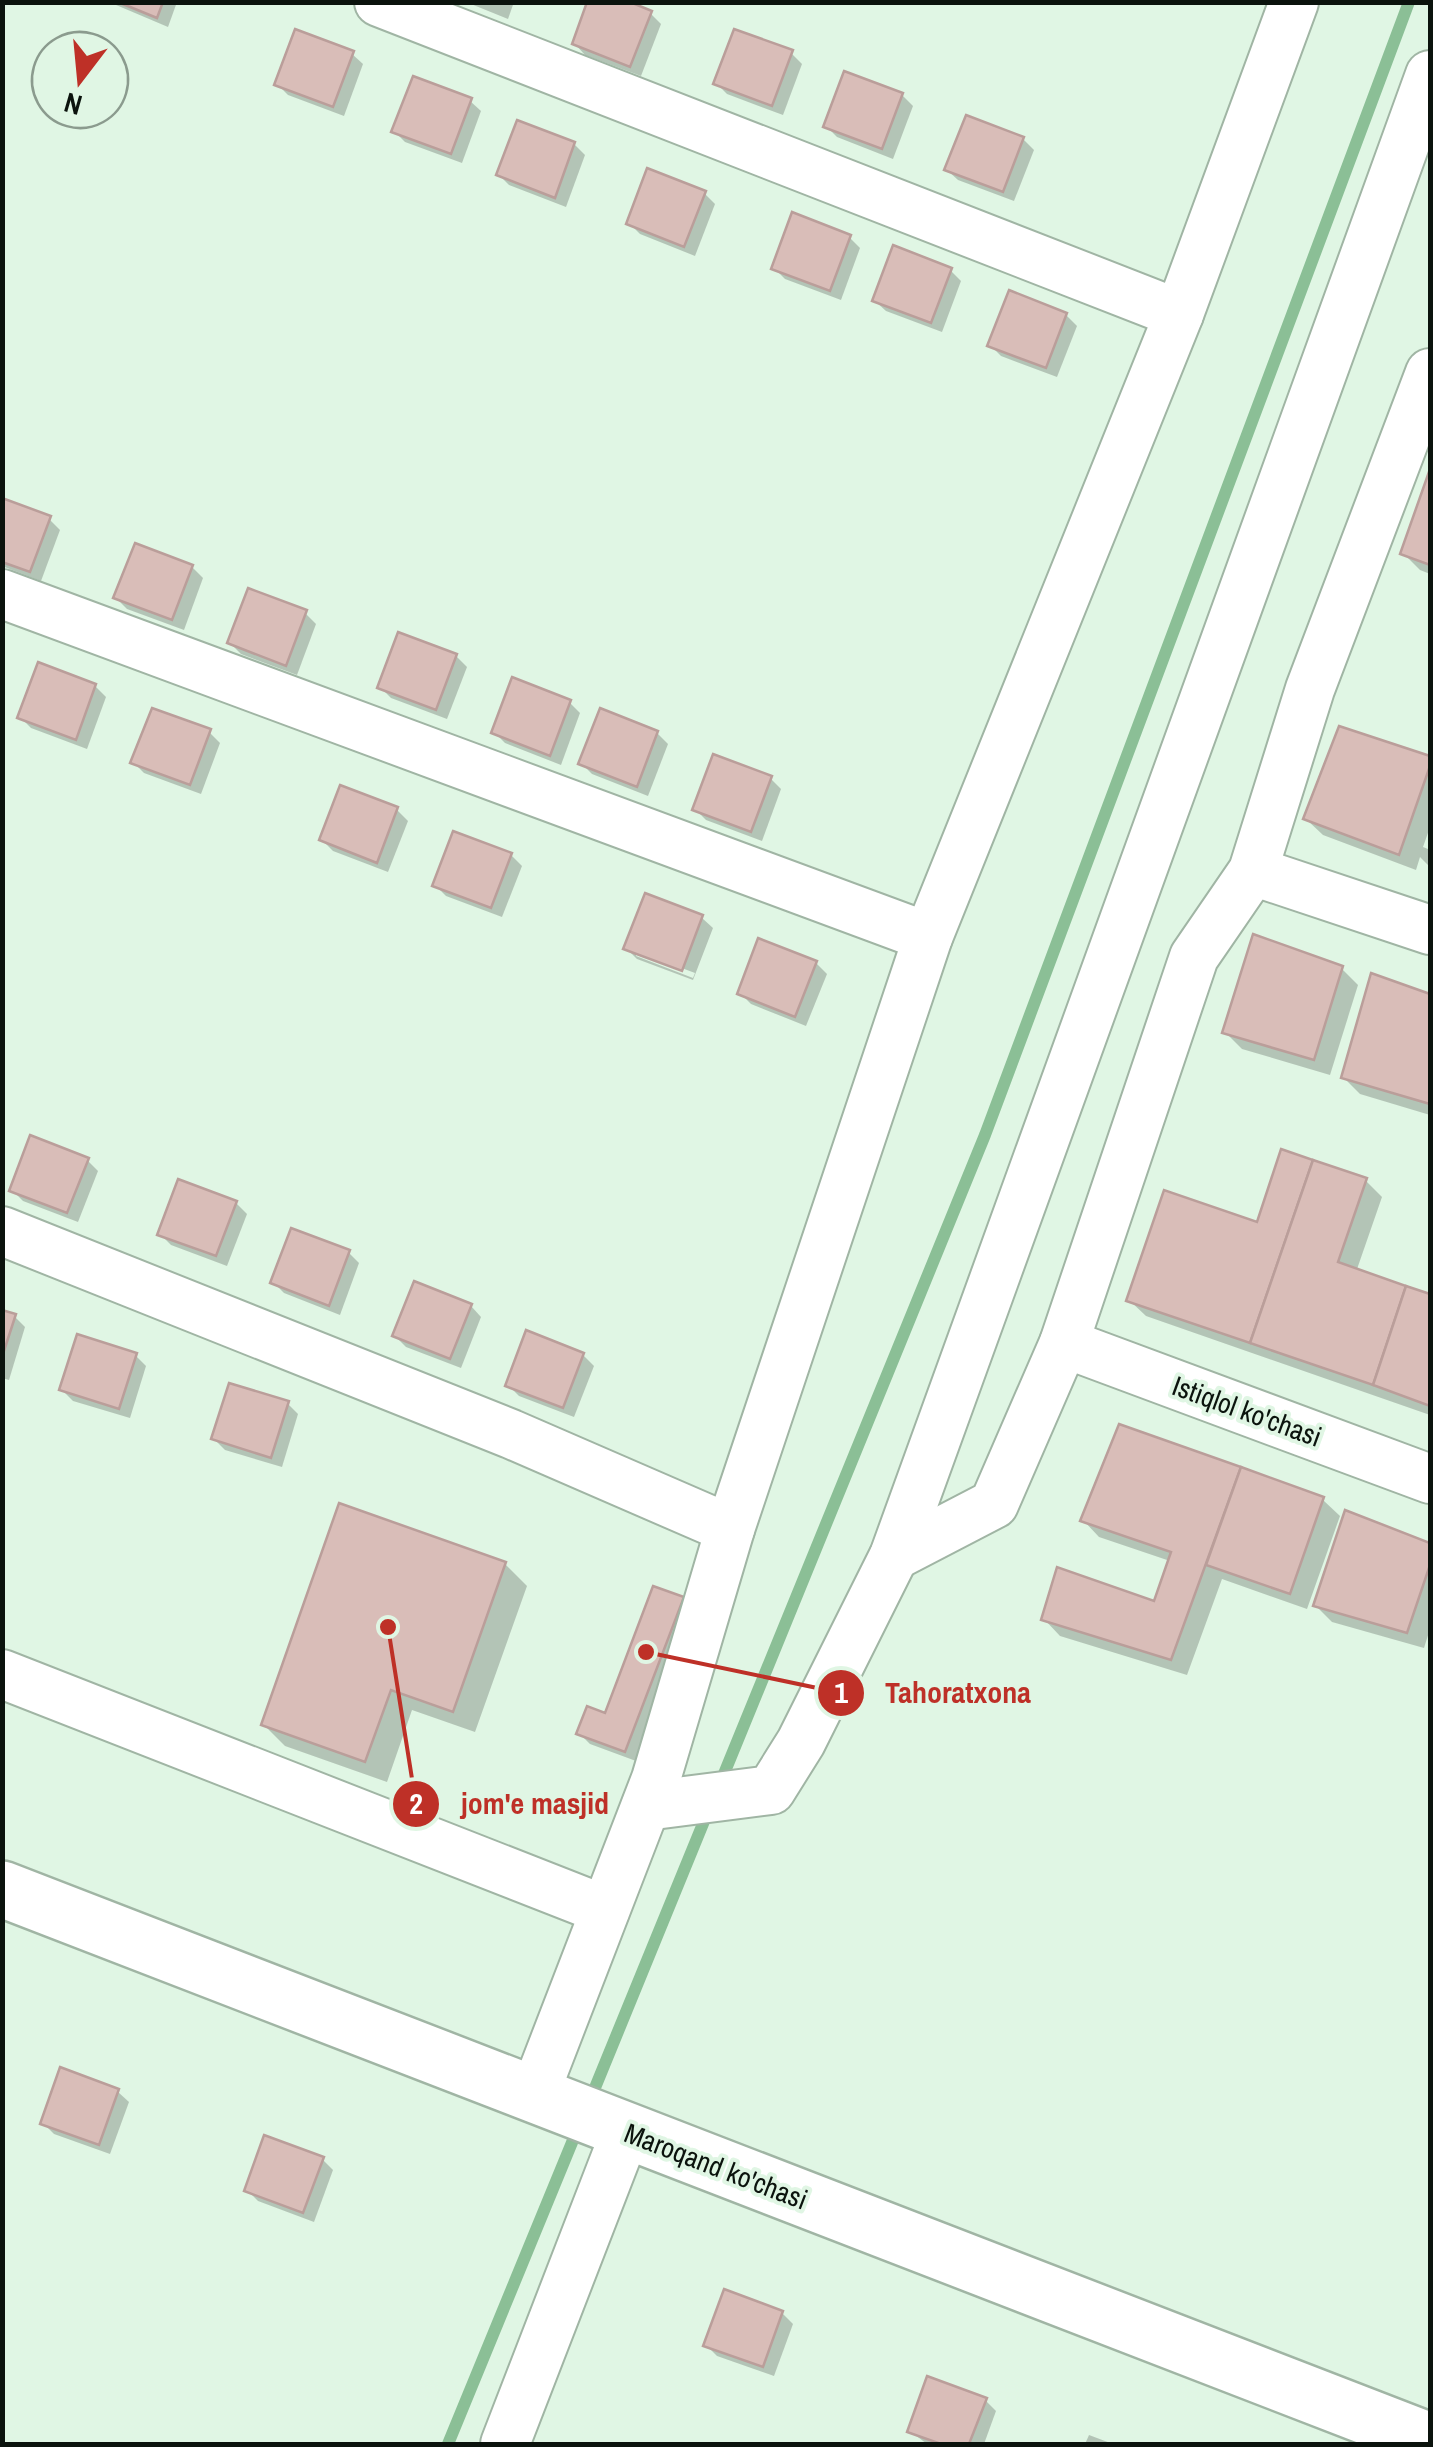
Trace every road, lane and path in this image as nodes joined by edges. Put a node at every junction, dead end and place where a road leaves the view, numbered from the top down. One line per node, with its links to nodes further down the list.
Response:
1 (380, 2): 4 (street)
2 (1294, 2): 4 (street)
3 (1430, 75): 14 (street)
4 (1180, 314): 9 (street)
5 (1427, 390): 7 (street)
6 (2, 594): 9 (street)
7 (1253, 871): 8 (street); 11 (street)
8 (1430, 930)
9 (928, 937): 13 (street)
10 (2, 1231): 13 (street)
11 (1064, 1343): 12 (street, Istiqlol ko'chasi); 14 (street)
12 (1430, 1479)
13 (730, 1529): 16 (street)
14 (894, 1556): 16 (street)
15 (2, 1674): 18 (street)
16 (646, 1806): 18 (street)
17 (2, 1890): 19 (street, Maroqand ko'chasi)
18 (606, 1910): 19 (street)
19 (534, 2095): 20 (street, Maroqand ko'chasi)
20 (626, 2132): 21 (street, Maroqand ko'chasi); 22 (street)
21 (1430, 2442)
22 (504, 2444)

